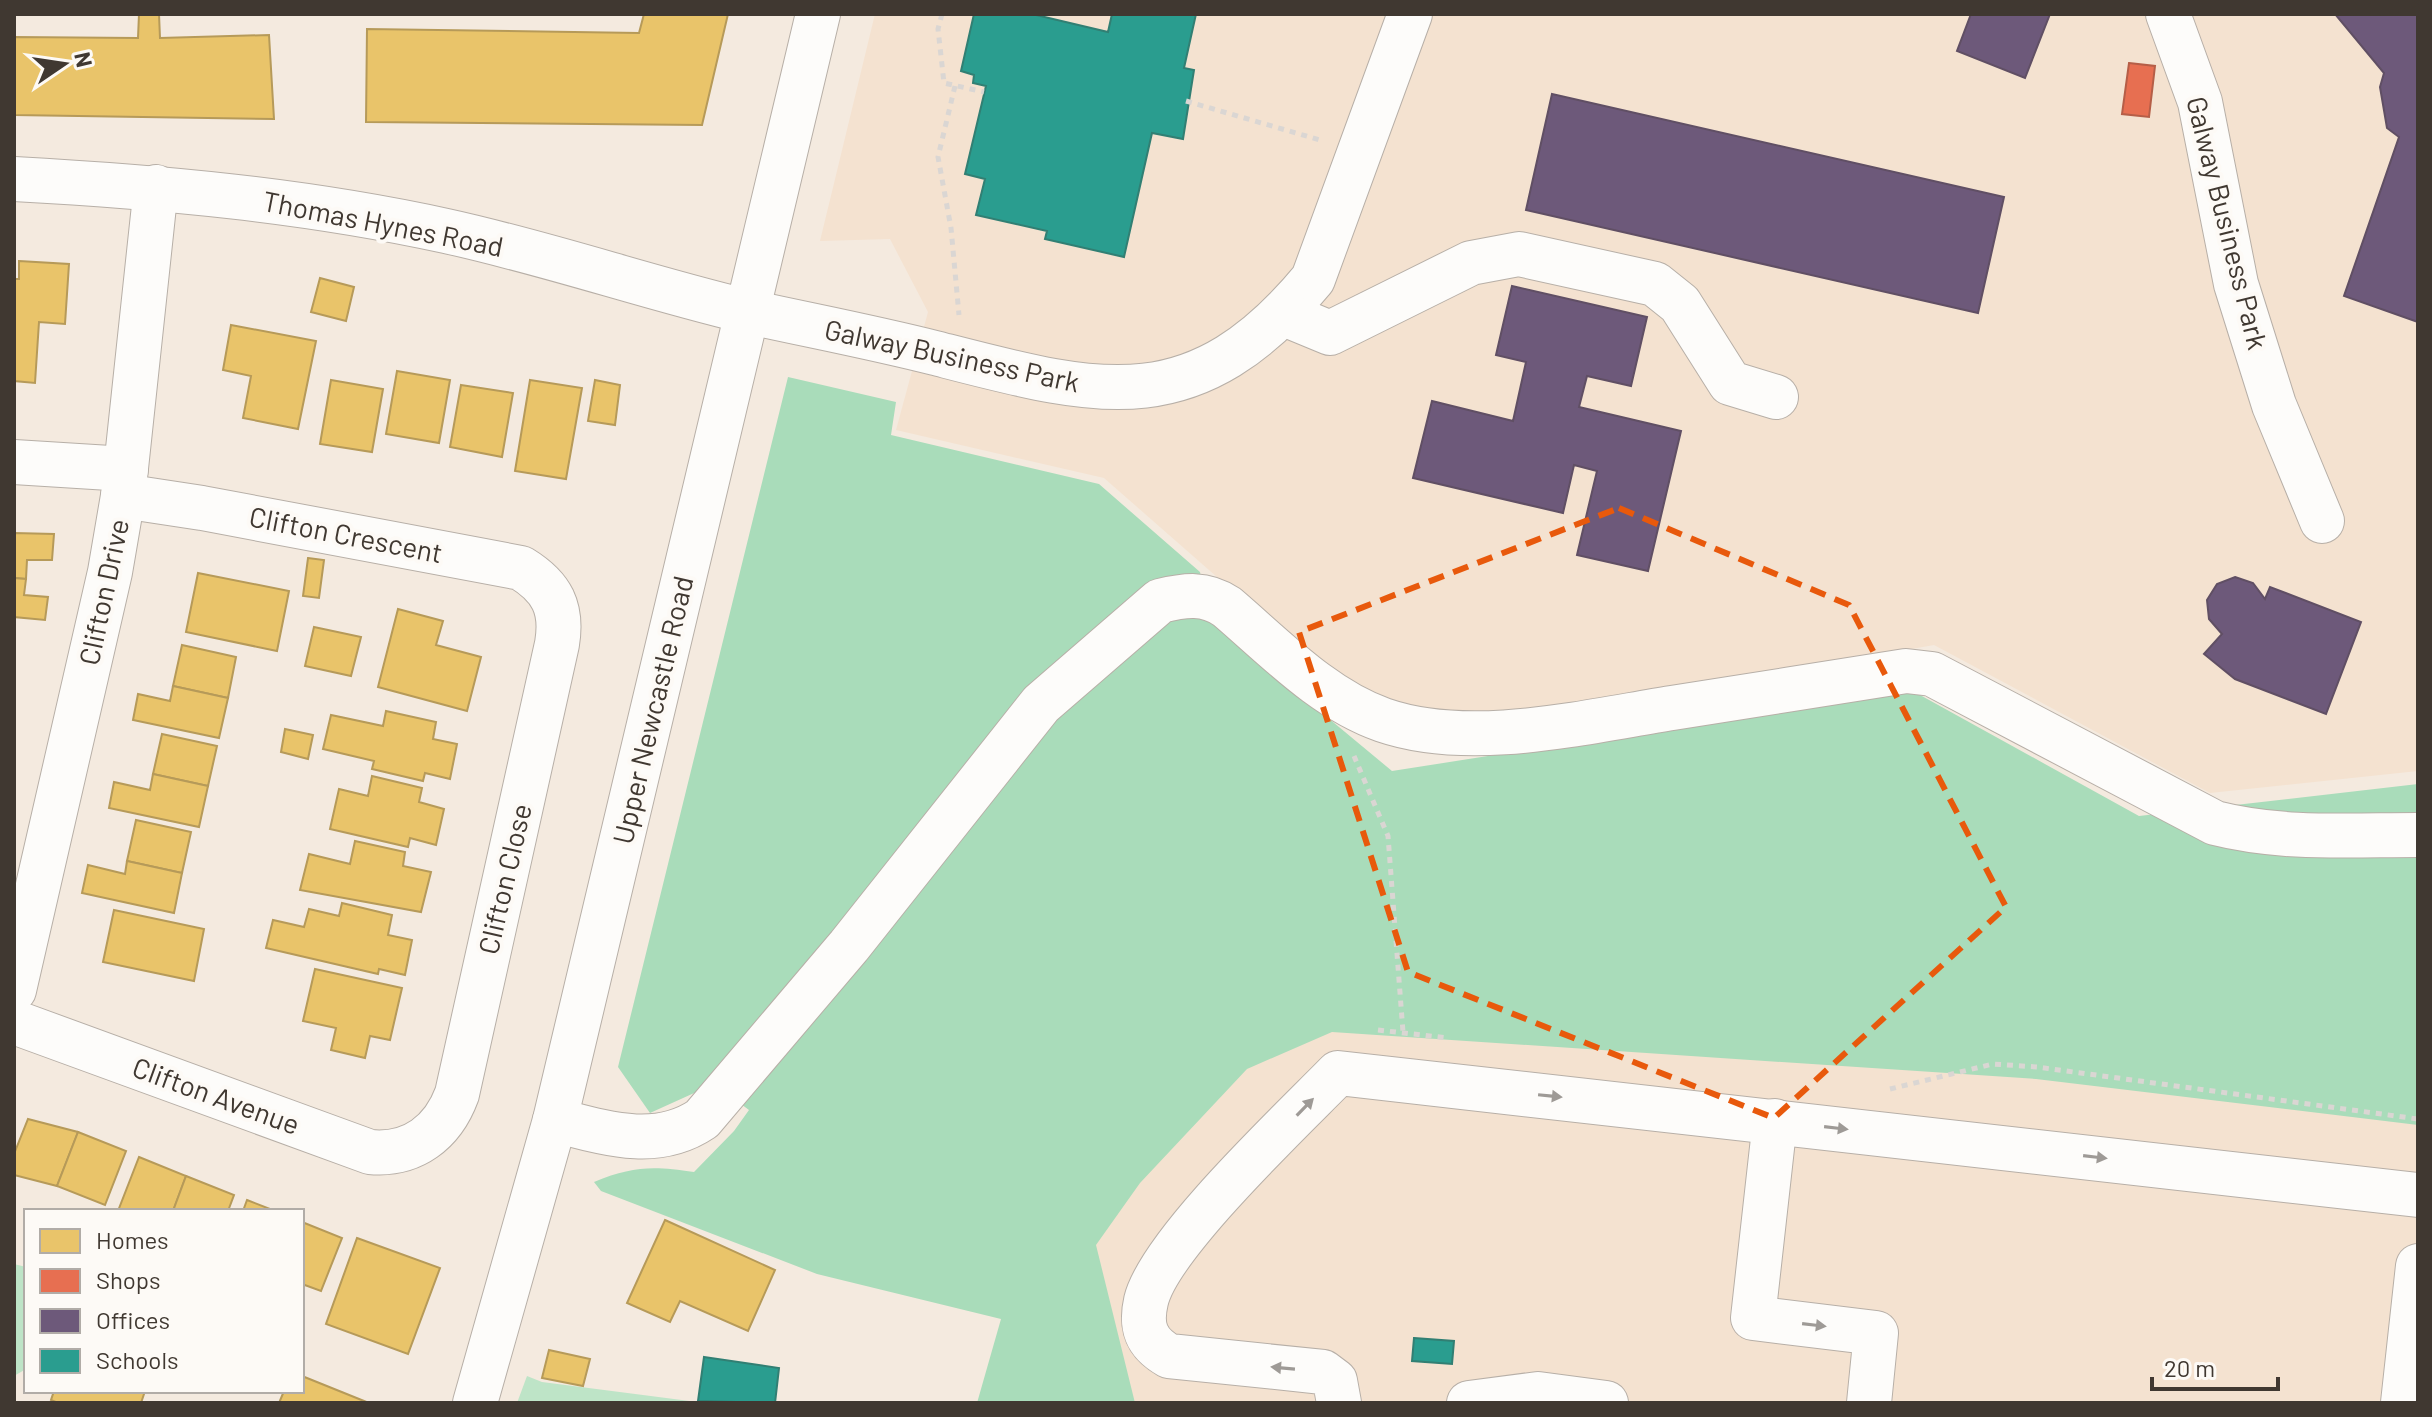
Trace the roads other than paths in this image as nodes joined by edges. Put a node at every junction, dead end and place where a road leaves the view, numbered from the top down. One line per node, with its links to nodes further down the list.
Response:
1 (818, 14): 6 (street, Upper Newcastle Road)
2 (1410, 14): 7 (street, Galway Business Park)
3 (2168, 14): 11 (street, Galway Business Park)
4 (14, 179): 5 (street, Thomas Hynes Road)
5 (156, 187): 6 (street, Thomas Hynes Road); 10 (street, Clifton Drive)
6 (745, 311): 7 (street, Galway Business Park); 16 (street, Upper Newcastle Road)
7 (1284, 314): 8 (street)
8 (1776, 397)
9 (14, 462): 10 (street, Clifton Crescent)
10 (124, 483): 12 (street, Clifton Crescent); 14 (street, Clifton Drive)
11 (2322, 521)
12 (555, 601): 18 (street, Clifton Close)
13 (2418, 835): 16 (street)
14 (14, 990)
15 (14, 1022): 18 (street, Clifton Avenue)
16 (555, 1120): 22 (street, Upper Newcastle Road)
17 (1775, 1121): 19 (street, one-way to 19); 23 (street, one-way to 17); 26 (street, one-way to 26)
18 (419, 1143)
19 (2418, 1195)
20 (2416, 1281): 21 (street)
21 (2403, 1399)
22 (475, 1403)
23 (1339, 1403)
24 (1469, 1403): 25 (street)
25 (1606, 1403)
26 (1869, 1403)

